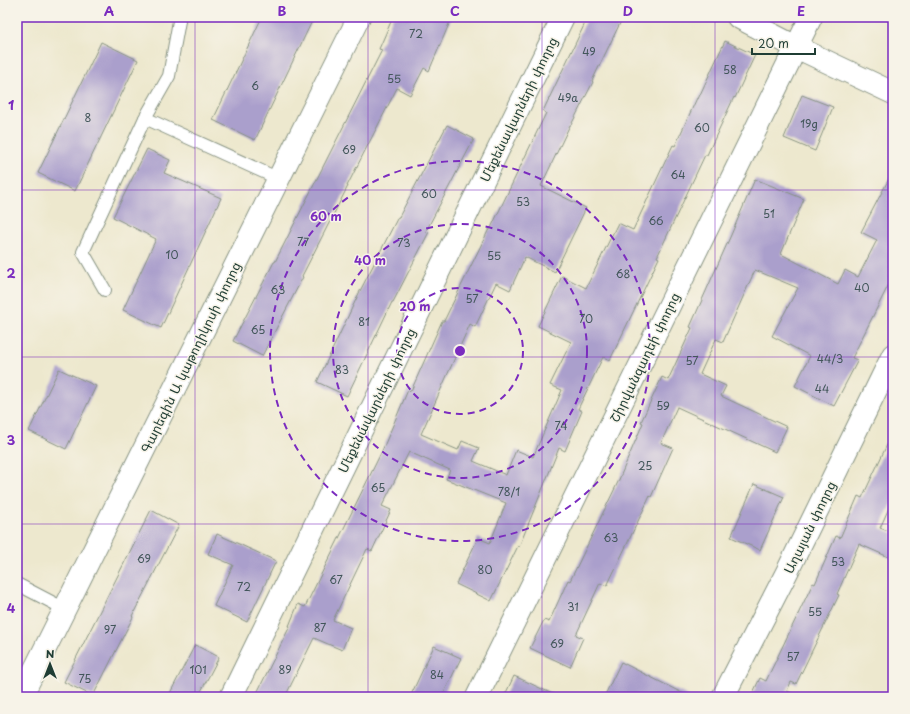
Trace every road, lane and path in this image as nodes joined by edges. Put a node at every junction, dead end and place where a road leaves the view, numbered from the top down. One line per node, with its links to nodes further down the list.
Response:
1 (178, 17): 8 (lane)
2 (359, 17): 9 (street, Գարեգին Ա կաթողիկոսի փողոց)
3 (563, 17): 15 (street, Մեքենավարների փողոց)
4 (738, 17): 6 (street)
5 (811, 17): 6 (street, Շիրվանզադեի փողոց)
6 (796, 47): 7 (street); 16 (street, Շիրվանզադեի փողոց)
7 (893, 93)
8 (145, 118): 9 (lane); 10 (lane)
9 (279, 179): 13 (street, Գարեգին Ա կաթողիկոսի փողոց)
10 (105, 290)
11 (893, 355): 17 (street, Աղայան փողոց)
12 (17, 584): 13 (lane)
13 (65, 609): 14 (street, Գարեգին Ա կաթողիկոսի փողոց)
14 (21, 697)
15 (230, 697)
16 (477, 697)
17 (723, 697)

